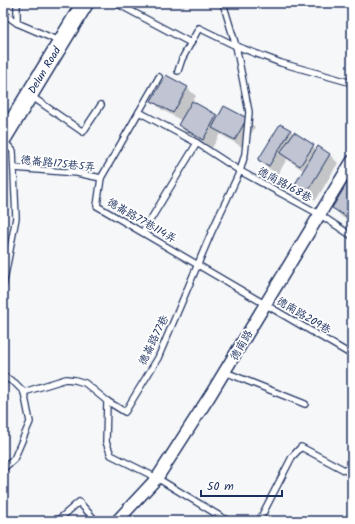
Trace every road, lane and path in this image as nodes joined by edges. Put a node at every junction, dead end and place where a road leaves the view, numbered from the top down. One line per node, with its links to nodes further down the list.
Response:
1 (16, 3): 6 (lane)
2 (85, 3): 7 (street, Delun Road)
3 (116, 3): 8 (lane)
4 (223, 3): 9 (lane, 德崙路77巷)
5 (3, 14): 6 (lane)
6 (17, 23): 7 (lane)
7 (61, 42): 13 (street, Delun Road)
8 (191, 44): 9 (lane); 10 (lane)
9 (236, 46): 12 (lane); 20 (lane, 德崙路77巷)
10 (178, 71)
11 (159, 77): 15 (lane, 德崙路77巷114弄)
12 (352, 83)
13 (29, 94): 14 (lane); 16 (street, Delun Road)
14 (101, 106)
15 (139, 112): 17 (lane); 21 (lane, 德崙路77巷114弄)
16 (3, 139): 19 (lane)
17 (197, 143): 20 (lane); 23 (lane)
18 (352, 161): 22 (street, 德南路)
19 (14, 168): 21 (lane, 德崙路175巷5弄); 26 (lane)
20 (240, 171): 22 (lane, 德南路168巷); 25 (lane, 德崙路77巷)
21 (101, 178): 23 (lane, 德崙路77巷114弄)
22 (319, 214): 24 (lane, 德南路168巷); 27 (street, 德南路)
23 (143, 232): 25 (lane, 德崙路77巷114弄)
24 (352, 236)
25 (198, 264): 27 (lane, 德崙路77巷114弄); 32 (lane, 德崙路77巷)
26 (3, 286)
27 (266, 304): 28 (lane, 德南路209巷); 29 (street, 德南路)
28 (352, 355)
29 (225, 372): 33 (lane); 36 (street, 德南路)
30 (3, 376): 31 (lane)
31 (24, 392): 32 (lane, 德崙路77巷); 34 (lane)
32 (107, 401): 36 (lane)
33 (305, 404)
34 (3, 469)
35 (352, 474): 41 (lane)
36 (157, 478): 39 (street, 德南路); 40 (lane)
37 (58, 521): 38 (lane)
38 (96, 521)
39 (117, 521)
40 (228, 521)
41 (259, 521)

